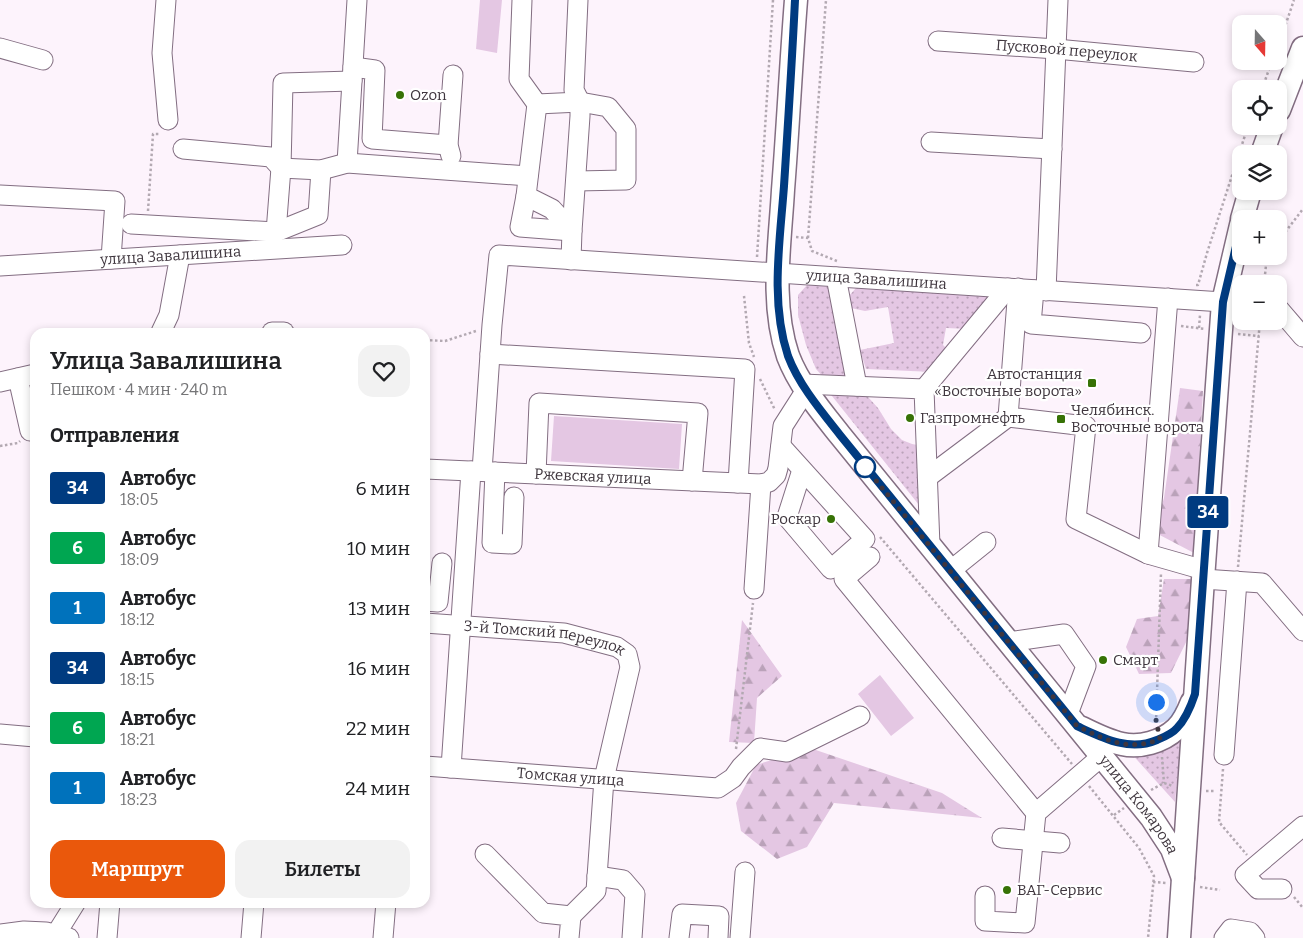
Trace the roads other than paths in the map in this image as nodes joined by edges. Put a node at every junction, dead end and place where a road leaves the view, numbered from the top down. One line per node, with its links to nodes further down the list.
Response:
1 (166, 0): 18 (street)
2 (357, 0): 13 (street)
3 (522, 0): 17 (street)
4 (578, 0): 16 (street)
5 (796, 0): 39 (main road, улица Комарова)
6 (1058, 0): 10 (street)
7 (938, 41): 10 (street, Пусковой переулок)
8 (0, 48): 11 (street)
9 (1303, 48): 15 (main road)
10 (1056, 49): 12 (street, Пусковой переулок); 22 (street)
11 (43, 60)
12 (1194, 62)
13 (353, 74): 20 (street); 23 (street); 24 (street)
14 (453, 75): 20 (street)
15 (1287, 89)
16 (580, 102): 17 (street); 28 (street); 28 (street)
17 (536, 104): 27 (street)
18 (168, 127)
19 (931, 142): 22 (street)
20 (448, 145): 26 (street)
21 (183, 149): 24 (street)
22 (1052, 149): 41 (street)
23 (347, 163): 25 (street); 26 (street)
24 (281, 168): 25 (street); 33 (street)
25 (321, 170): 33 (street)
26 (456, 171): 27 (street)
27 (528, 176): 30 (street)
28 (576, 181): 32 (street)
29 (0, 194): 36 (street)
30 (526, 196): 32 (street); 32 (street)
31 (139, 224): 33 (street)
32 (572, 231): 37 (street)
33 (276, 232)
34 (342, 245): 35 (street, улица Завалишина)
35 (180, 255): 36 (street, улица Завалишина); 45 (street)
36 (111, 259): 38 (street, улица Завалишина)
37 (571, 260): 39 (street, улица Завалишина); 48 (street, улица Завалишина)
38 (0, 266)
39 (778, 274): 40 (street, улица Завалишина); 51 (main road, улица Комарова)
40 (836, 277): 41 (street, улица Завалишина); 50 (street)
41 (1026, 289): 42 (street, улица Завалишина); 46 (street); 52 (street); 53 (street)
42 (1168, 298): 43 (street, улица Завалишина); 68 (street)
43 (1232, 303): 71 (main road)
44 (1287, 318): 47 (street)
45 (164, 328)
46 (1141, 333)
47 (1303, 337)
48 (490, 354): 58 (street); 62 (street)
49 (18, 378): 54 (street)
50 (857, 386): 51 (street); 52 (street)
51 (804, 387): 55 (street); 66 (main road, улица Комарова)
52 (924, 389): 60 (street)
53 (1008, 416): 60 (street); 68 (street)
54 (30, 420)
55 (781, 446): 57 (street); 63 (street)
56 (430, 469): 58 (street, Ржевская улица)
57 (802, 470): 57 (street)
58 (483, 471): 59 (street, Ржевская улица); 64 (street); 77 (street)
59 (536, 474): 61 (street, Ржевская улица); 61 (street)
60 (928, 477): 66 (street)
61 (692, 481): 62 (street, Ржевская улица)
62 (738, 483): 63 (street, Ржевская улица)
63 (761, 484): 73 (street)
64 (514, 497)
65 (986, 542): 70 (street)
66 (930, 546): 70 (main road, улица Комарова)
67 (870, 556): 89 (street)
68 (1155, 556): 71 (street)
69 (442, 564): 74 (street)
70 (950, 571): 78 (main road, улица Комарова)
71 (1203, 575): 72 (street); 79 (main road)
72 (1236, 581): 76 (street); 84 (street)
73 (754, 589)
74 (430, 601)
75 (430, 623): 77 (street, 3-й Томский переулок)
76 (1301, 624)
77 (460, 626): 87 (street); 88 (street, 3-й Томский переулок)
78 (1008, 642): 81 (main road, улица Комарова); 81 (street)
79 (1195, 694): 81 (main road); 97 (main road)
80 (860, 716): 88 (street, Томская улица)
81 (1072, 720): 85 (main road, улица Комарова)
82 (0, 734): 83 (street)
83 (30, 737)
84 (1224, 755)
85 (1102, 756): 89 (street); 97 (main road, улица Комарова)
86 (430, 766): 87 (street, Томская улица)
87 (451, 768): 88 (street, Томская улица)
88 (604, 779): 96 (street, 3-й Томский переулок)
89 (1036, 813): 92 (street)
90 (1303, 826): 98 (street)
91 (1002, 838): 92 (street)
92 (1033, 840): 93 (street); 99 (street)
93 (1060, 843)
94 (485, 854): 104 (street)
95 (745, 872): 114 (street)
96 (597, 876): 104 (street, 3-й Томский переулок); 111 (street)
97 (1183, 878): 115 (main road)
98 (1286, 892)
99 (985, 896)
100 (74, 908): 106 (street)
101 (110, 908): 107 (street)
102 (254, 908): 108 (street)
103 (386, 908): 109 (street)
104 (571, 916): 110 (street)
105 (0, 934): 106 (street)
106 (62, 936)
107 (107, 938)
108 (251, 938)
109 (383, 938)
110 (569, 938)
111 (632, 938)
112 (679, 938): 113 (street)
113 (718, 938)
114 (740, 938)
115 (1179, 938)
116 (1224, 938): 117 (street)
117 (1255, 938)

